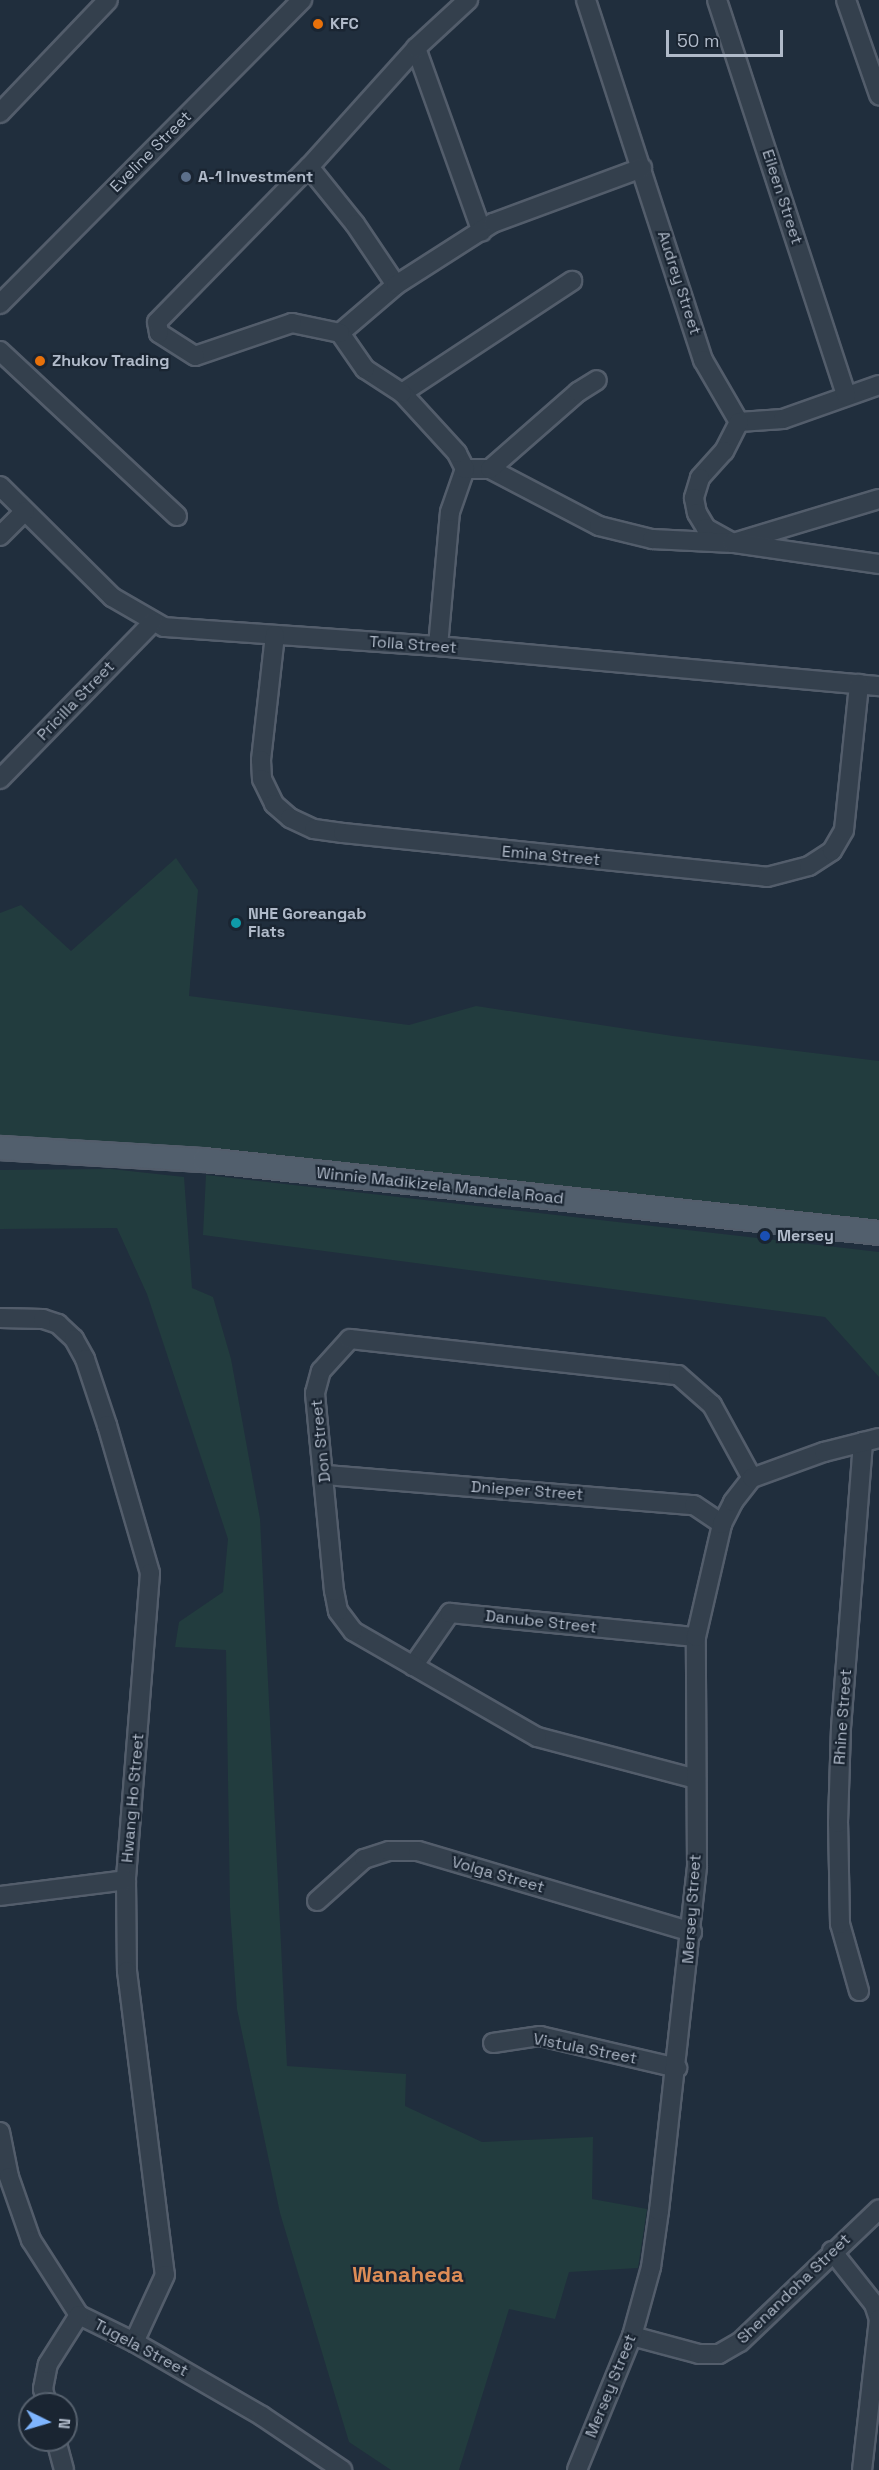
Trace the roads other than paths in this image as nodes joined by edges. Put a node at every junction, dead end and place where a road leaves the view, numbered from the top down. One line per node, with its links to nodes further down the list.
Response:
1 (108, 0): 9 (street)
2 (302, 0): 15 (street, Eveline Street)
3 (468, 0): 7 (street)
4 (586, 0): 11 (street, Audrey Street)
5 (717, 0): 21 (street, Eileen Street)
6 (846, 0): 8 (street)
7 (416, 48): 10 (street); 12 (street)
8 (879, 95)
9 (0, 113)
10 (309, 167): 14 (street); 16 (street)
11 (642, 168): 12 (street); 22 (street, Audrey Street)
12 (482, 232): 14 (street)
13 (572, 281): 20 (street)
14 (396, 285): 16 (street)
15 (0, 304)
16 (340, 333): 20 (street)
17 (0, 351): 28 (street)
18 (597, 380): 24 (street)
19 (879, 385): 21 (street)
20 (402, 393): 23 (street)
21 (846, 394): 22 (street)
22 (739, 422): 30 (street)
23 (465, 469): 24 (street); 34 (street)
24 (490, 469): 30 (street)
25 (0, 486): 27 (street, Tolla Street)
26 (879, 499): 30 (street)
27 (25, 510): 29 (street); 32 (street, Tolla Street)
28 (177, 516)
29 (0, 536)
30 (733, 543): 31 (street)
31 (879, 564)
32 (152, 623): 33 (street, Tolla Street); 37 (street, Pricilla Street)
33 (275, 635): 34 (street, Tolla Street); 35 (street, Emina Street)
34 (438, 646): 35 (street, Tolla Street)
35 (859, 684): 36 (street, Tolla Street)
36 (879, 686)
37 (0, 779)
38 (0, 1148): 39 (main road, Winnie Madikizela Mandela Road)
39 (879, 1233)
40 (0, 1318): 48 (street, Hwang Ho Street)
41 (871, 1440): 43 (street); 52 (street, Rhine Street)
42 (326, 1475): 43 (street, Don Street); 44 (street, Dnieper Street); 46 (street, Don Street)
43 (752, 1478): 44 (street, Mersey Street)
44 (722, 1524): 45 (street, Mersey Street)
45 (696, 1637): 46 (street, Danube Street); 47 (street, Mersey Street)
46 (413, 1666): 47 (street, Don Street)
47 (696, 1779): 51 (street, Mersey Street)
48 (126, 1880): 49 (street); 60 (street, Hwang Ho Street)
49 (0, 1896)
50 (317, 1901): 51 (street, Volga Street)
51 (692, 1932): 54 (street, Mersey Street)
52 (859, 1990)
53 (493, 2043): 54 (street, Vistula Street)
54 (677, 2068): 59 (street, Mersey Street)
55 (0, 2132): 58 (street, Tugela Street)
56 (879, 2209): 57 (street, Shenandoha Street)
57 (832, 2251): 59 (street, Shenandoha Street); 66 (street)
58 (80, 2315): 60 (street, Tugela Street); 61 (street)
59 (632, 2336): 65 (street, Mersey Street)
60 (134, 2342): 63 (street, Tugela Street)
61 (44, 2392)
62 (59, 2452): 64 (street)
63 (339, 2469)
64 (64, 2470)
65 (577, 2470)
66 (862, 2470)

